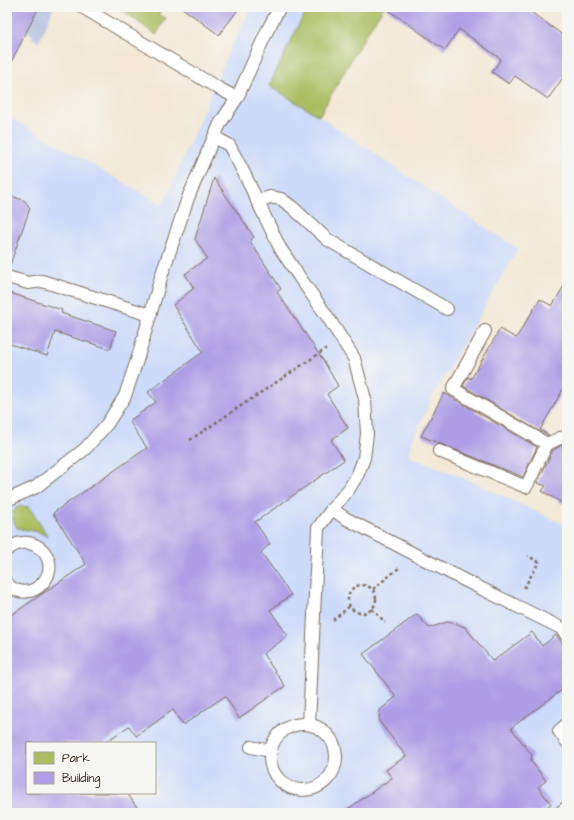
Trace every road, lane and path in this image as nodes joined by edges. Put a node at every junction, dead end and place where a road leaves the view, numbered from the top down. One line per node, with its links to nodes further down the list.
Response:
1 (82, 7): 3 (lane)
2 (280, 7): 3 (lane)
3 (237, 98): 4 (lane)
4 (214, 137): 5 (lane); 8 (lane)
5 (257, 201): 7 (lane); 16 (lane)
6 (7, 277): 8 (lane)
7 (447, 309)
8 (150, 315): 15 (lane)
9 (485, 331): 13 (lane)
10 (327, 348): 12 (path)
11 (567, 437): 13 (lane)
12 (190, 440)
13 (547, 444): 14 (lane)
14 (439, 451)
15 (7, 500)
16 (332, 509): 18 (lane); 28 (lane)
17 (8, 545): 20 (lane)
18 (410, 551): 21 (path); 22 (lane)
19 (528, 556): 22 (path)
20 (7, 584)
21 (373, 589): 23 (path); 24 (path)
22 (515, 604): 27 (lane)
23 (350, 606): 24 (path); 25 (path)
24 (372, 609): 26 (path)
25 (332, 621)
26 (385, 622)
27 (567, 636)
28 (309, 724): 32 (lane); 32 (lane)
29 (567, 724): 30 (lane)
30 (567, 742)
31 (251, 747): 32 (lane)
32 (271, 751)
33 (567, 807): 34 (lane)
34 (560, 813)

